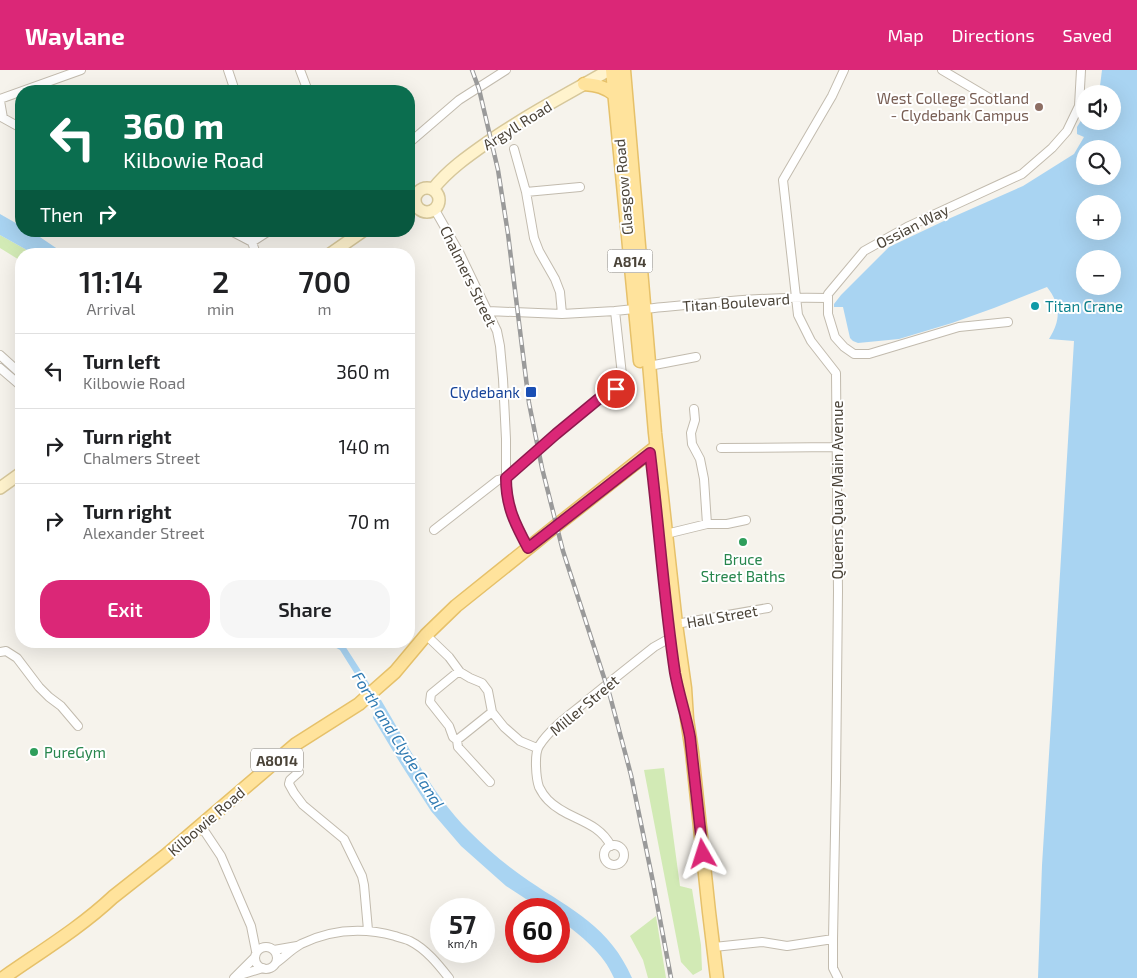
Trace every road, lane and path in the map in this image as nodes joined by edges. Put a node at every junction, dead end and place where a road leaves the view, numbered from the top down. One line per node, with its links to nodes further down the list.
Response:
1 (81, 70): 12 (street)
2 (228, 70): 13 (street)
3 (310, 70): 10 (street)
4 (506, 70): 20 (street)
5 (610, 70): 11 (street, Argyll Road); 16 (main road, Glasgow Road / A814)
6 (624, 70): 36 (main road, Glasgow Road / A814)
7 (844, 70): 34 (street, Queens Quay Main Avenue)
8 (942, 70): 17 (street)
9 (1081, 70): 35 (street, Ossian Way)
10 (301, 72): 14 (street)
11 (584, 84): 16 (main road); 23 (street, Argyll Road)
12 (40, 85)
13 (233, 85)
14 (306, 85)
15 (15, 94): 18 (street)
16 (615, 95): 36 (main road, Glasgow Road / A814)
17 (991, 99)
18 (0, 100): 19 (street)
19 (15, 125)
20 (415, 138)
21 (514, 149): 24 (street)
22 (580, 188): 24 (street)
23 (433, 190): 25 (street); 27 (street)
24 (526, 192): 39 (street)
25 (415, 200)
26 (415, 210): 27 (street)
27 (435, 210): 37 (street, Chalmers Street)
28 (242, 237): 31 (street)
29 (260, 237): 31 (street)
30 (354, 237): 33 (street)
31 (252, 242): 32 (street)
32 (254, 248)
33 (339, 248)
34 (797, 297): 35 (street, Titan Boulevard); 36 (street, Titan Boulevard); 48 (street, Queens Quay Main Avenue)
35 (828, 298): 40 (street)
36 (639, 309): 38 (street, Titan Boulevard); 43 (main road, Glasgow Road / A814); 50 (main road, Glasgow Road / A814)
37 (488, 311): 39 (street, Titan Boulevard); 52 (street, Chalmers Street)
38 (615, 311): 39 (street, Titan Boulevard); 52 (street)
39 (562, 314)
40 (1008, 322)
41 (0, 355): 45 (street)
42 (696, 357): 43 (street)
43 (648, 366): 50 (main road, Glasgow Road / A814)
44 (0, 368): 46 (street)
45 (15, 369)
46 (15, 381)
47 (694, 409): 55 (street)
48 (836, 447): 49 (street); 74 (street, Queens Quay Main Avenue)
49 (721, 448)
50 (653, 450): 57 (main road, A814); 58 (main road, Kilbowie Road / A8014); 60 (main road, A814)
51 (15, 477): 53 (street)
52 (506, 478): 56 (street); 58 (street, Chalmers Street)
53 (0, 488)
54 (746, 520): 55 (street)
55 (708, 524): 57 (street)
56 (434, 530)
57 (666, 534): 60 (main road, A814)
58 (528, 548): 61 (main road, Kilbowie Road / A8014)
59 (768, 608): 60 (street, Hall Street)
60 (675, 633): 67 (street, Miller Street); 77 (main road, A814)
61 (426, 636): 63 (street); 70 (main road, Kilbowie Road / A8014)
62 (0, 652): 65 (street)
63 (459, 671): 64 (street); 66 (street)
64 (492, 712): 66 (street); 67 (street)
65 (78, 726)
66 (457, 740): 69 (street)
67 (537, 748): 71 (street, Miller Street)
68 (299, 772): 73 (street)
69 (490, 782)
70 (201, 826): 72 (street); 83 (main road, Kilbowie Road / A8014)
71 (612, 846)
72 (251, 926): 75 (street); 79 (street)
73 (368, 930): 76 (street); 84 (street)
74 (833, 938): 77 (street); 86 (street, Queens Quay Main Avenue)
75 (266, 946): 78 (street); 79 (street)
76 (299, 946): 78 (street); 80 (street)
77 (714, 947): 85 (main road, A814)
78 (274, 950): 80 (street)
79 (255, 955): 81 (street); 82 (street)
80 (276, 963): 81 (street)
81 (262, 968): 82 (street)
82 (236, 977)
83 (3, 978)
84 (449, 978)
85 (717, 978)
86 (838, 978)

